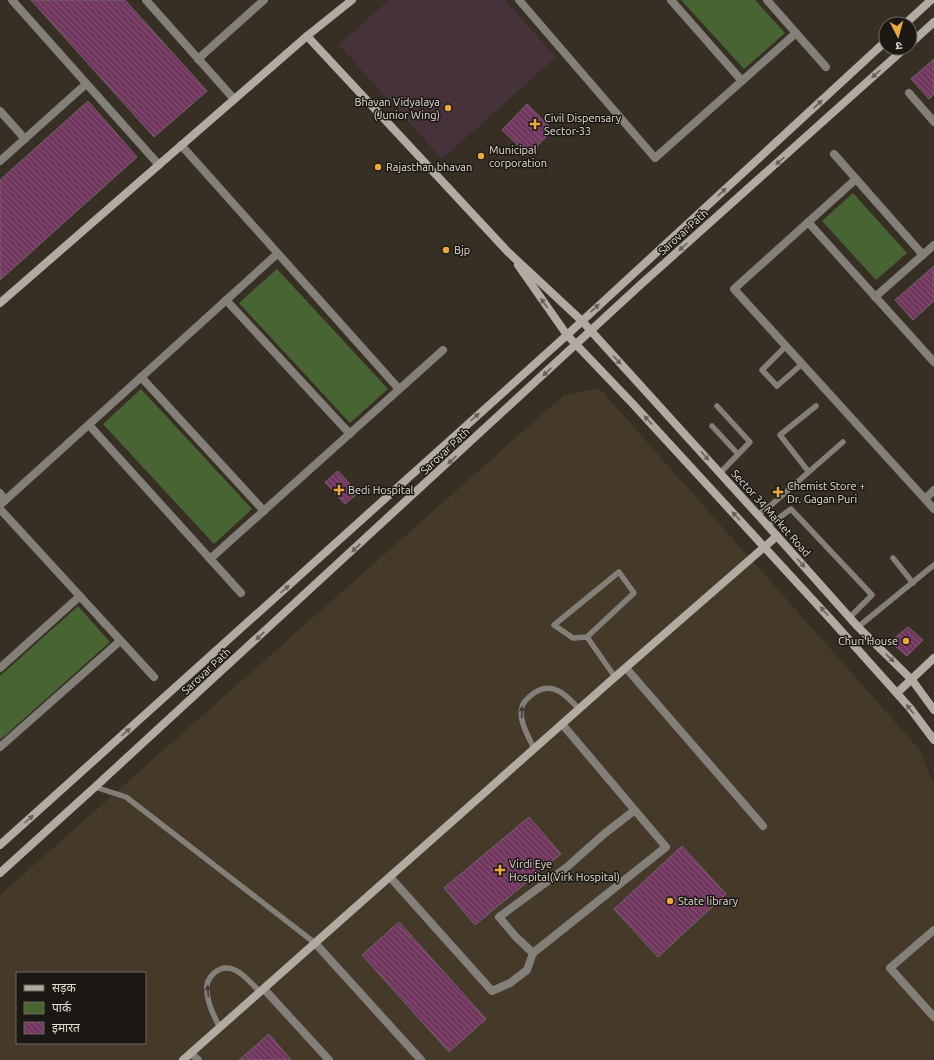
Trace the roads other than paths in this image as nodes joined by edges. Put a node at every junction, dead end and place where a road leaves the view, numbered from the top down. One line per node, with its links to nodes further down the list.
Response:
1 (12, 0): 19 (street)
2 (147, 0): 16 (street)
3 (352, 0): 12 (street)
4 (519, 0): 18 (street)
5 (671, 0): 18 (street)
6 (768, 0): 11 (street)
7 (931, 0): 9 (street)
8 (261, 1): 16 (street)
9 (914, 16)
10 (934, 22): 13 (street)
11 (796, 33): 17 (street); 18 (street)
12 (307, 36): 21 (street); 32 (street)
13 (918, 37)
14 (878, 48): 38 (street, Sarovar Path, one-way to 14)
15 (897, 56): 39 (street, Sarovar Path, one-way to 39)
16 (198, 58): 21 (street)
17 (826, 67)
18 (742, 81)
19 (86, 84): 24 (street); 28 (street)
20 (909, 93): 23 (street)
21 (234, 99): 25 (street)
22 (0, 110): 24 (street)
23 (932, 116)
24 (25, 138): 27 (street)
25 (181, 145): 28 (street); 33 (street)
26 (834, 154): 29 (street)
27 (0, 161)
28 (159, 165): 37 (street)
29 (856, 179): 30 (street); 34 (street)
30 (808, 222): 35 (street); 42 (street)
31 (934, 245): 34 (street)
32 (508, 252): 38 (street, Sector 34 Market Road); 40 (street, one-way to 32)
33 (277, 254): 36 (street); 47 (street)
34 (923, 254): 35 (street)
35 (875, 297): 44 (street)
36 (226, 300): 46 (street); 52 (street)
37 (0, 303)
38 (582, 321): 39 (street, Sector 34 Market Road); 40 (street, Sarovar Path)
39 (591, 331): 41 (street, Sarovar Path); 56 (street, Sector 34 Market Road, one-way to 56)
40 (567, 335): 41 (street); 94 (street, Sarovar Path, one-way to 40)
41 (576, 346): 67 (street, one-way to 41); 91 (street, Sarovar Path, one-way to 91)
42 (786, 346): 45 (street); 45 (lane)
43 (443, 350): 47 (street)
44 (934, 362)
45 (802, 364): 59 (street)
46 (141, 377): 50 (street); 63 (street)
47 (399, 389): 52 (street)
48 (717, 406): 54 (lane)
49 (816, 406): 55 (lane)
50 (89, 425): 60 (street); 69 (street)
51 (712, 426): 54 (lane)
52 (350, 434): 63 (street)
53 (843, 442): 55 (lane)
54 (738, 454): 56 (lane)
55 (808, 471): 64 (lane)
56 (720, 473): 64 (street, Sector 34 Market Road)
57 (934, 490): 59 (street)
58 (0, 493): 60 (street)
59 (925, 499): 61 (street)
60 (3, 502)
61 (934, 508)
62 (0, 509): 73 (street)
63 (264, 511): 69 (street)
64 (757, 515): 65 (street, Sector 34 Market Road)
65 (768, 526): 66 (street, Sector 34 Market Road); 74 (lane)
66 (777, 536): 67 (street); 74 (street, Sector 34 Market Road, one-way to 74)
67 (765, 547): 80 (street); 84 (street, one-way to 67)
68 (893, 558): 71 (lane)
69 (210, 559): 72 (street)
70 (934, 565): 71 (lane)
71 (913, 583): 75 (lane)
72 (241, 593)
73 (80, 596): 77 (street); 79 (street)
74 (850, 618): 75 (street, Sector 34 Market Road)
75 (858, 627): 83 (street, Sector 34 Market Road, one-way to 83)
76 (587, 637): 76 (lane); 81 (lane)
77 (120, 641): 82 (street); 89 (street)
78 (934, 658): 83 (street)
79 (0, 668)
80 (626, 668): 81 (street); 93 (street)
81 (615, 677): 85 (street)
82 (154, 678)
83 (912, 680): 84 (street); 86 (street, Sector 34 Market Road)
84 (897, 693): 88 (street, one-way to 84)
85 (579, 709): 87 (street); 90 (lane, one-way to 85)
86 (934, 710)
87 (562, 724): 90 (street); 92 (street)
88 (934, 740)
89 (0, 747)
90 (534, 749): 96 (street)
91 (95, 787): 95 (street, Sarovar Path); 98 (lane)
92 (634, 810): 99 (street); 99 (street)
93 (763, 826)
94 (0, 845)
95 (0, 873)
96 (390, 877): 98 (street); 99 (street)
97 (934, 930): 101 (street)
98 (315, 943): 100 (street); 107 (street)
99 (534, 953)
100 (262, 990): 102 (street); 102 (lane, one-way to 100); 106 (street)
101 (934, 1017)
102 (220, 1028): 103 (street)
103 (191, 1053): 104 (street); 105 (street)
104 (183, 1060)
105 (198, 1060)
106 (329, 1060)
107 (421, 1060)

